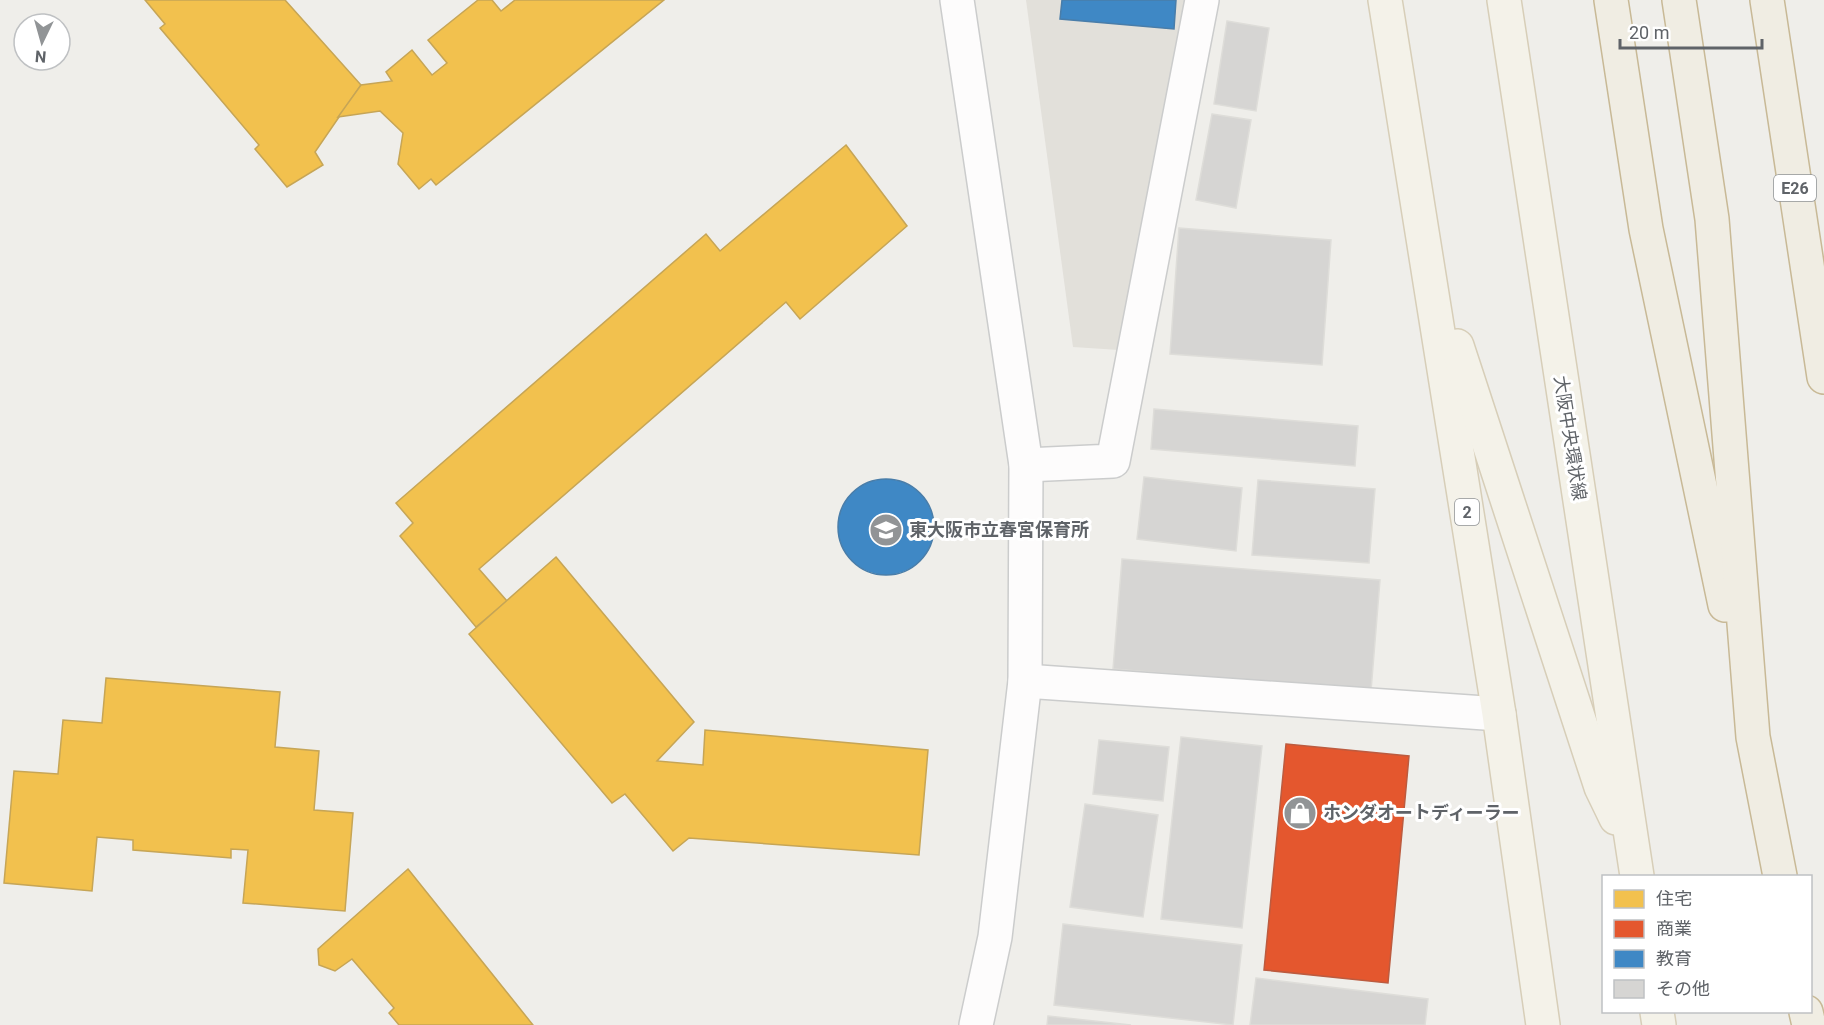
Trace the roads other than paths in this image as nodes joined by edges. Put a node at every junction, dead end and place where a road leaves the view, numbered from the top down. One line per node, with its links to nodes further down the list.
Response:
1 (957, 0): 10 (street)
2 (1202, 0): 10 (street)
3 (1385, 0): 8 (main road, 2)
4 (1504, 0): 14 (main road, 大阪中央環状線)
5 (1611, 0): 13 (highway)
6 (1679, 0): 13 (highway)
7 (1767, 0): 9 (highway, E26)
8 (1426, 251): 12 (main road, 2); 14 (main road)
9 (1824, 377)
10 (1026, 465): 11 (street)
11 (1025, 681): 12 (street); 16 (street)
12 (1499, 714): 17 (main road, 2)
13 (1753, 737): 15 (highway)
14 (1635, 865)
15 (1780, 875)
16 (976, 1025)
17 (1543, 1025)

